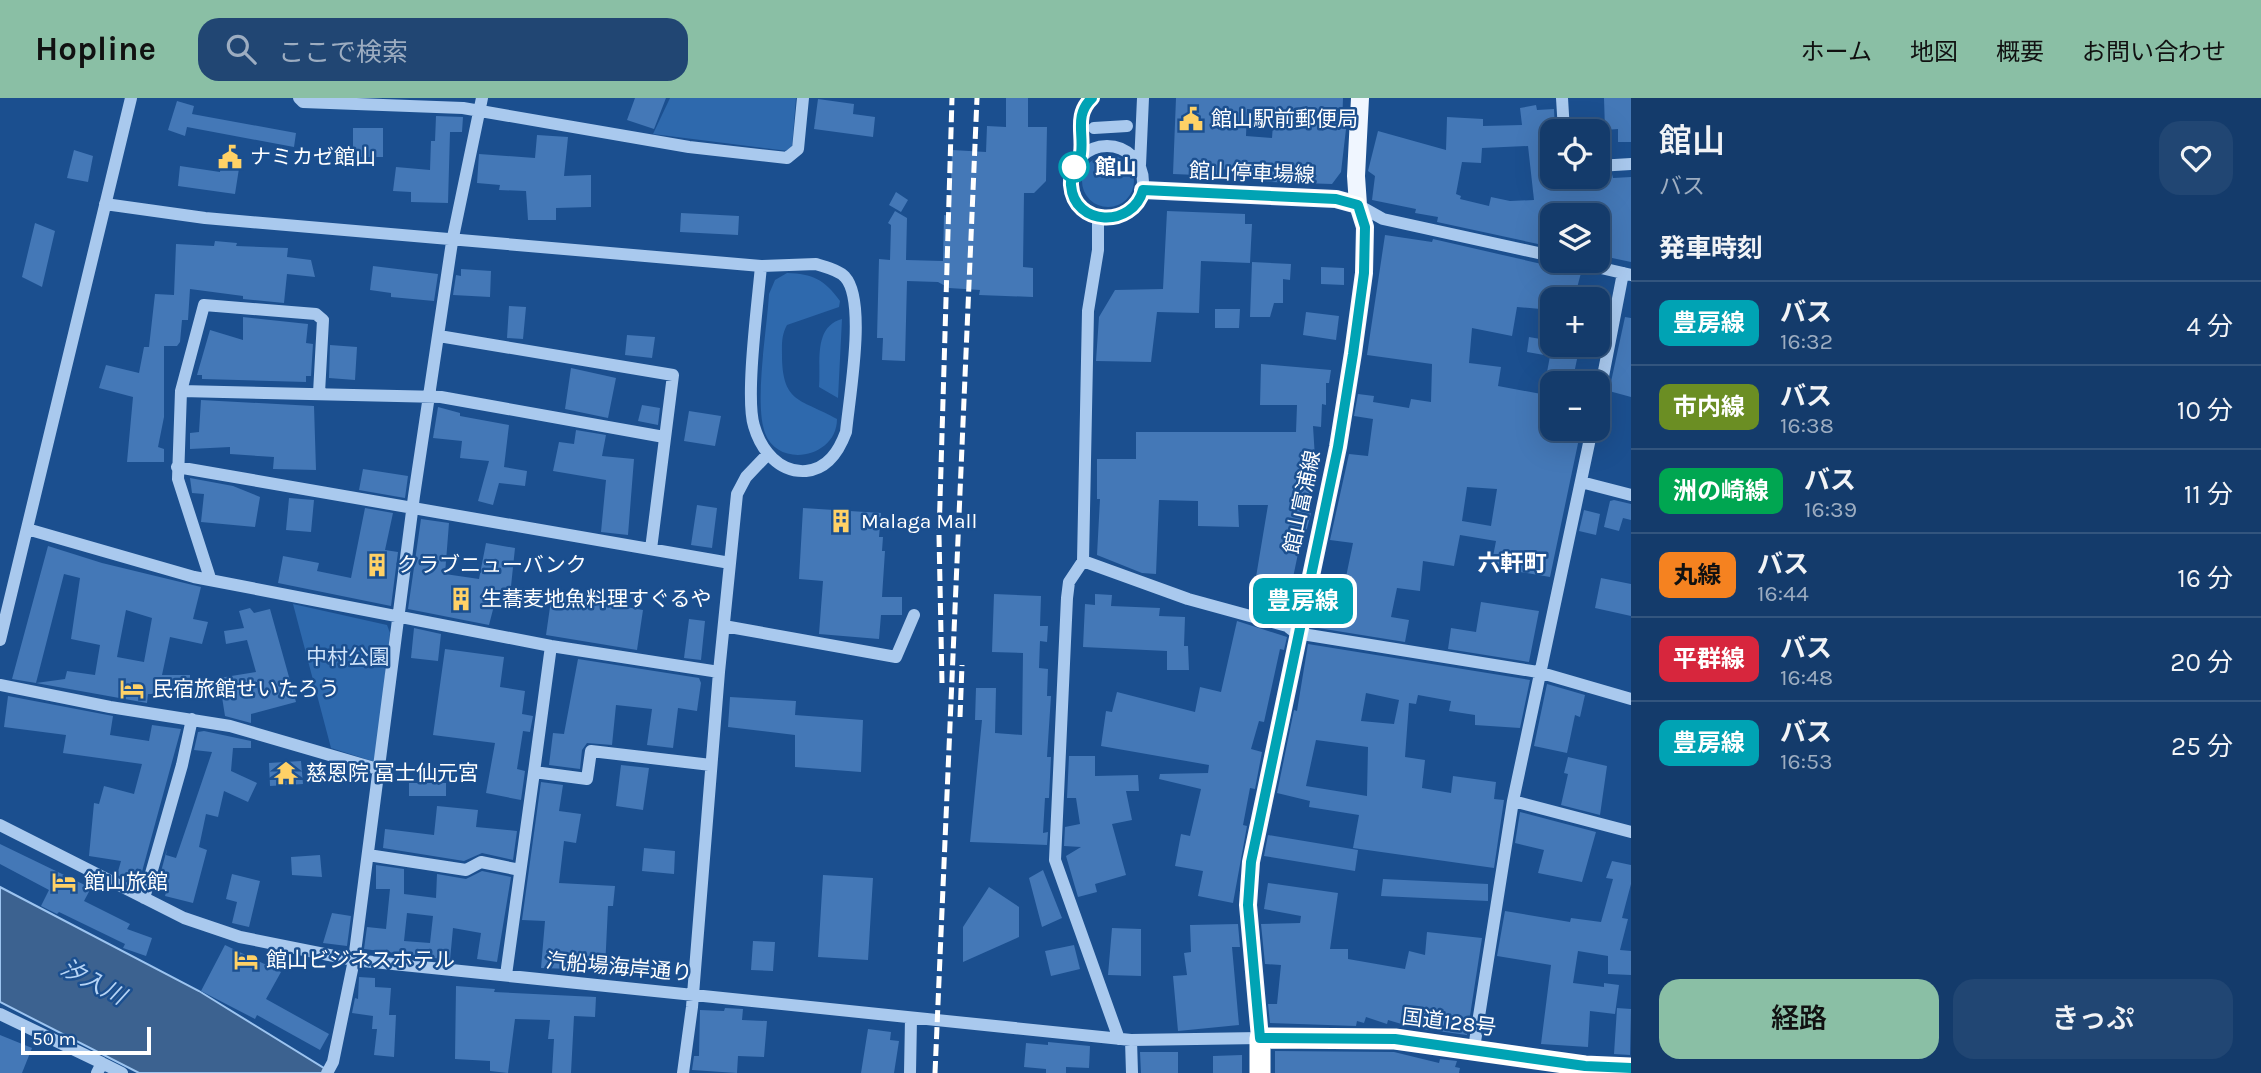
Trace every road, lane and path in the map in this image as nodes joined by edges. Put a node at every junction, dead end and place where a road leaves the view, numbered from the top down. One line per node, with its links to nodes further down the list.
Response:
1 (131, 98): 18 (street)
2 (299, 98): 9 (street)
3 (482, 98): 9 (street)
4 (803, 98): 9 (street)
5 (1092, 98): 13 (street)
6 (1143, 98): 16 (street)
7 (1360, 98): 19 (main road, 館山富浦線)
8 (1562, 98): 10 (street)
9 (478, 111): 21 (street)
10 (1563, 119)
11 (1127, 126): 12 (street)
12 (1094, 128)
13 (1081, 157): 16 (street); 20 (street)
14 (1631, 164): 15 (street)
15 (1610, 165)
16 (1140, 166): 17 (street)
17 (1143, 190): 19 (main road, 館山停車場線); 20 (street)
18 (105, 204): 21 (street); 37 (street)
19 (1358, 205): 22 (street); 45 (main road, 館山富浦線)
20 (1098, 218): 39 (street)
21 (452, 242): 23 (street); 25 (street)
22 (1540, 253)
23 (761, 266): 32 (street); 32 (street)
24 (1627, 274): 26 (street)
25 (439, 336): 29 (street); 30 (street)
26 (1605, 371)
27 (181, 391): 28 (street); 28 (street); 33 (street)
28 (319, 393): 29 (street)
29 (430, 397): 30 (street); 36 (street)
30 (664, 437): 38 (street)
31 (1590, 441): 34 (street)
32 (767, 455): 40 (street)
33 (177, 467): 36 (street); 41 (street)
34 (1581, 482): 35 (street); 49 (street)
35 (1631, 495)
36 (414, 508): 38 (street); 43 (street)
37 (27, 529): 41 (street); 46 (street)
38 (651, 549): 40 (street)
39 (1083, 561): 45 (street); 68 (street)
40 (730, 563): 44 (street)
41 (210, 578): 43 (street)
42 (914, 615): 44 (street)
43 (400, 618): 47 (street); 54 (street)
44 (724, 626): 48 (street)
45 (1296, 633): 49 (street); 67 (main road, 館山富浦線)
46 (0, 640)
47 (551, 646): 48 (street); 55 (street)
48 (719, 672): 53 (street)
49 (1538, 672): 51 (street); 56 (street)
50 (0, 685): 52 (street)
51 (1631, 699)
52 (192, 719): 54 (street); 61 (street)
53 (711, 765): 55 (street); 64 (street)
54 (381, 770): 59 (street)
55 (534, 772): 60 (street)
56 (1513, 801): 58 (street); 69 (street)
57 (0, 825): 61 (street, 汽船場海岸通り)
58 (1631, 832)
59 (368, 855): 60 (street); 62 (street)
60 (520, 870): 63 (street)
61 (144, 898): 62 (street, 汽船場海岸通り)
62 (354, 960): 63 (street, 汽船場海岸通り); 73 (street)
63 (506, 975): 64 (street, 汽船場海岸通り)
64 (691, 993): 66 (street, 汽船場海岸通り); 75 (street)
65 (0, 1014): 70 (street)
66 (911, 1018): 68 (street, 汽船場海岸通り); 76 (street)
67 (1260, 1038): 68 (street, 汽船場海岸通り); 69 (highway, 国道128号); 78 (highway)
68 (1125, 1039): 77 (street)
69 (1474, 1048): 71 (highway, 国道128号)
70 (99, 1068): 74 (street)
71 (1570, 1068): 72 (highway, 国道128号)
72 (1631, 1068)
73 (332, 1071)
74 (122, 1073)
75 (682, 1073)
76 (910, 1073)
77 (1132, 1073)
78 (1260, 1073)

